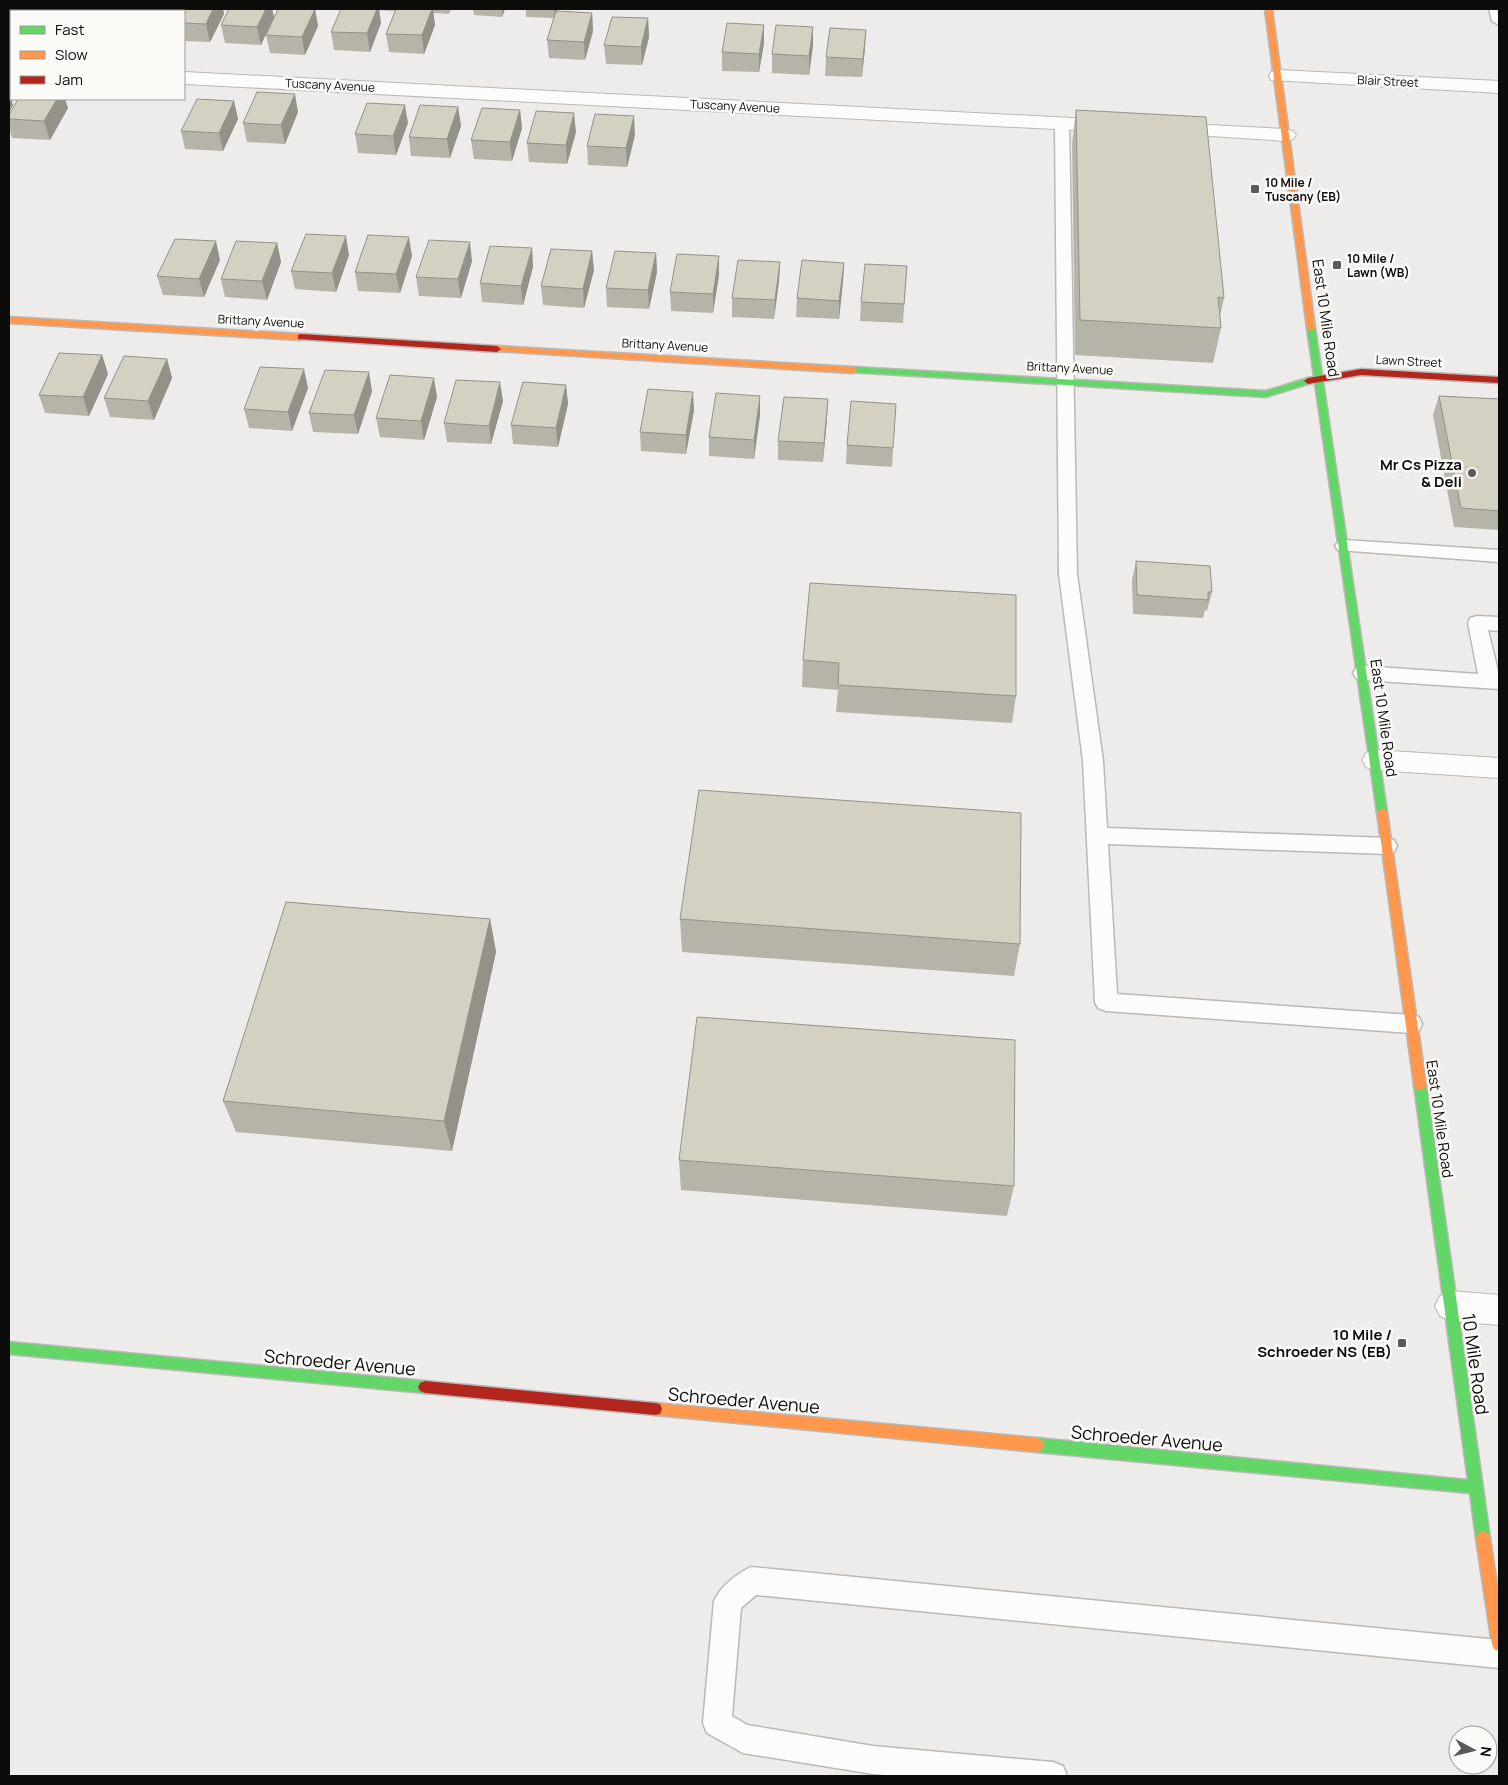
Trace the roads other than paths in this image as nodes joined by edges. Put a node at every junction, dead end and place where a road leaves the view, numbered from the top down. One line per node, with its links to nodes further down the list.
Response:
1 (1268, 9): 4 (street)
2 (1496, 9): 3 (lane)
3 (1499, 22)
4 (1278, 76): 6 (street, Blair Street); 10 (street)
5 (185, 78): 7 (street, Tuscany Avenue)
6 (1499, 87)
7 (1062, 124): 8 (street, Tuscany Avenue); 14 (lane)
8 (1130, 127)
9 (1150, 128): 10 (street)
10 (1286, 135): 12 (street, East 10 Mile Road)
11 (9, 320): 14 (street, Brittany Avenue)
12 (1318, 378): 13 (street, Lawn Street); 14 (street, Brittany Avenue); 15 (street, East 10 Mile Road)
13 (1499, 380)
14 (1065, 382): 22 (lane)
15 (1344, 546): 16 (lane); 18 (street, East 10 Mile Road)
16 (1499, 556)
17 (1499, 624): 19 (lane)
18 (1363, 673): 19 (lane); 20 (street, East 10 Mile Road)
19 (1494, 681)
20 (1375, 760): 21 (street); 23 (street, East 10 Mile Road)
21 (1499, 768)
22 (1098, 836): 23 (lane); 24 (lane)
23 (1387, 846): 24 (street, East 10 Mile Road)
24 (1412, 1024): 25 (street, East 10 Mile Road)
25 (1450, 1306): 26 (street); 28 (street, 10 Mile Road)
26 (1499, 1310)
27 (9, 1348): 28 (street, Schroeder Avenue)
28 (1475, 1487): 29 (street)
29 (1499, 1644)
30 (1499, 1654): 31 (lane)
31 (1053, 1776)

